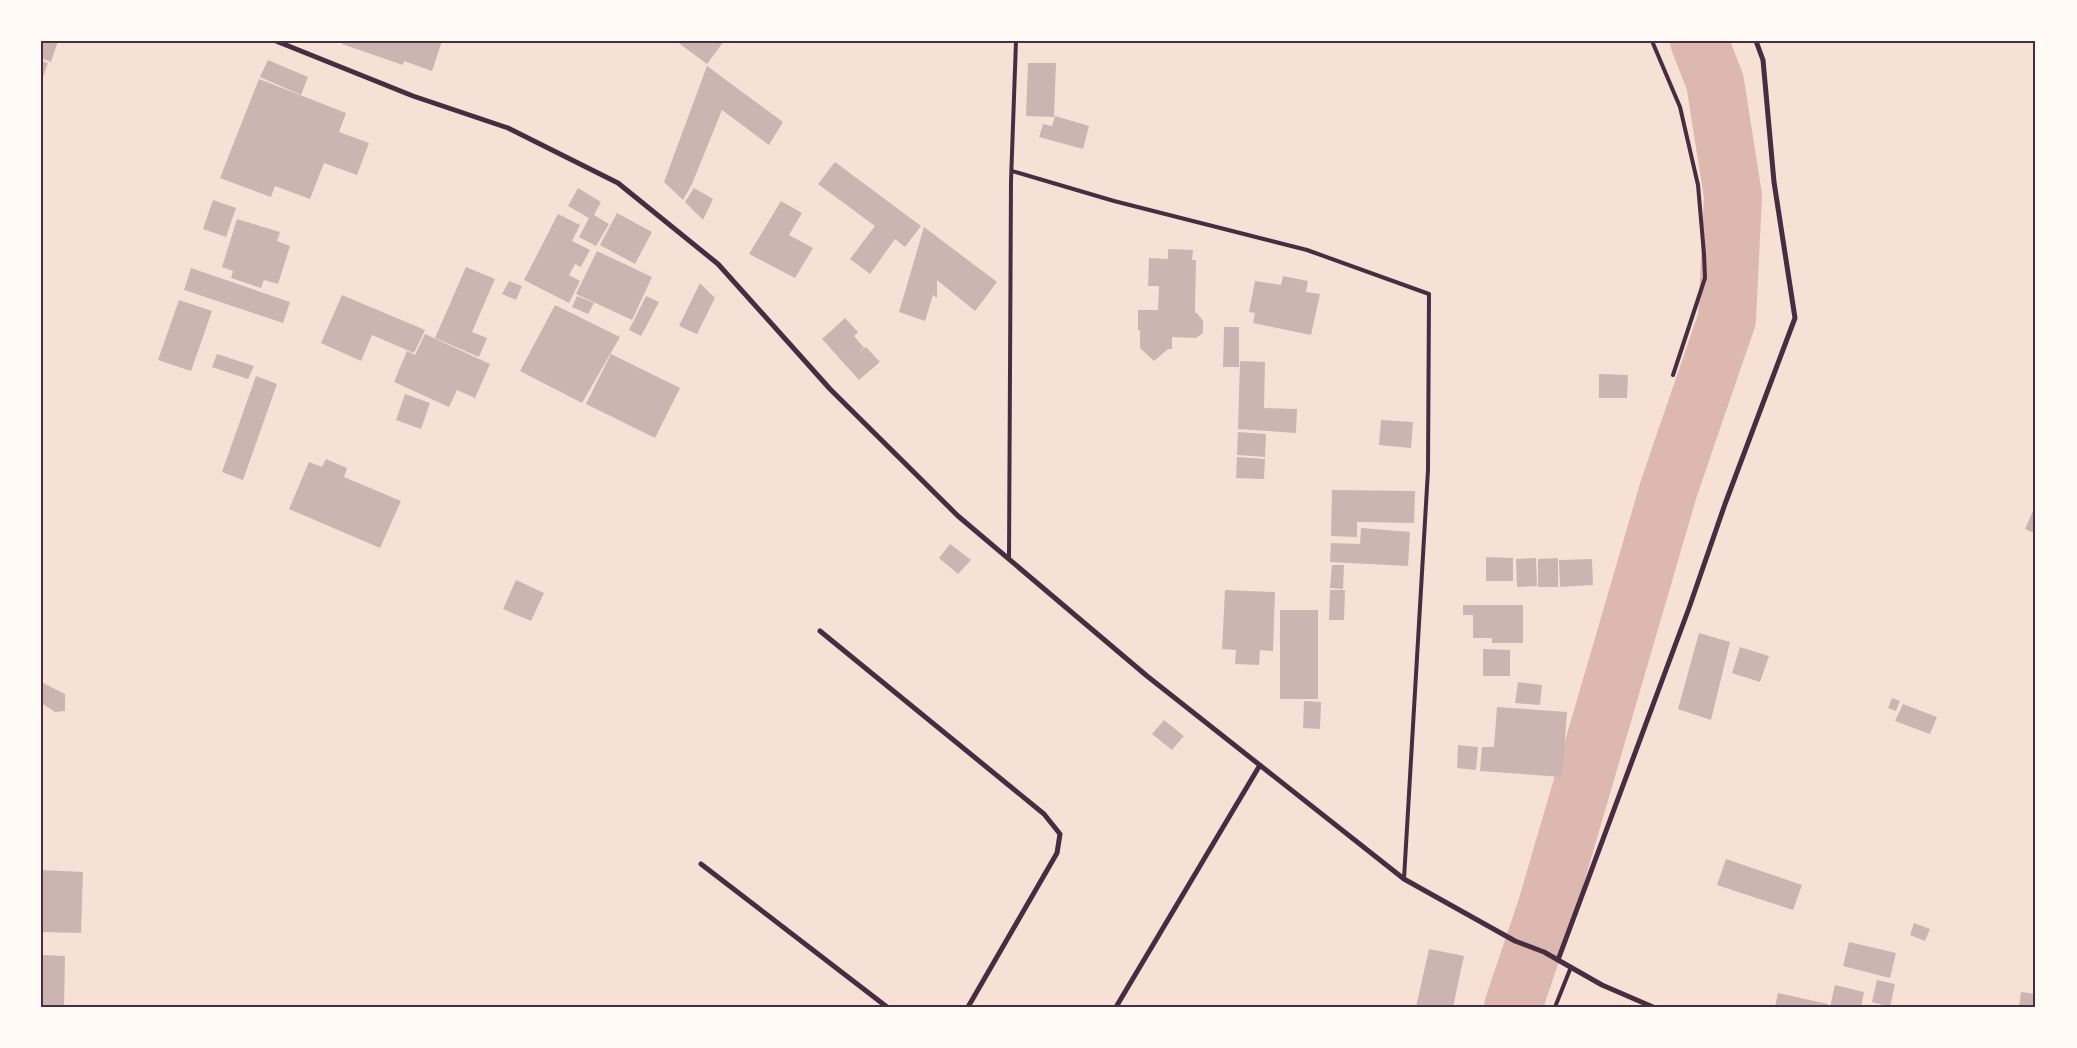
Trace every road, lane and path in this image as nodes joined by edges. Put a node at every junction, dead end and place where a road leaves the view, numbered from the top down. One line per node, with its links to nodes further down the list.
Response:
1 (276, 41): 7 (street)
2 (1016, 41): 5 (lane)
3 (1652, 41): 6 (lane)
4 (1756, 41): 12 (street)
5 (1012, 171): 7 (lane); 11 (lane)
6 (1673, 375)
7 (1009, 560): 9 (street)
8 (820, 632): 15 (street)
9 (1260, 765): 11 (street); 16 (street)
10 (701, 864): 14 (street)
11 (1404, 879): 12 (street)
12 (1558, 960): 13 (street)
13 (1571, 968): 17 (lane); 18 (street)
14 (886, 1007)
15 (968, 1007)
16 (1116, 1007)
17 (1555, 1007)
18 (1653, 1007)

